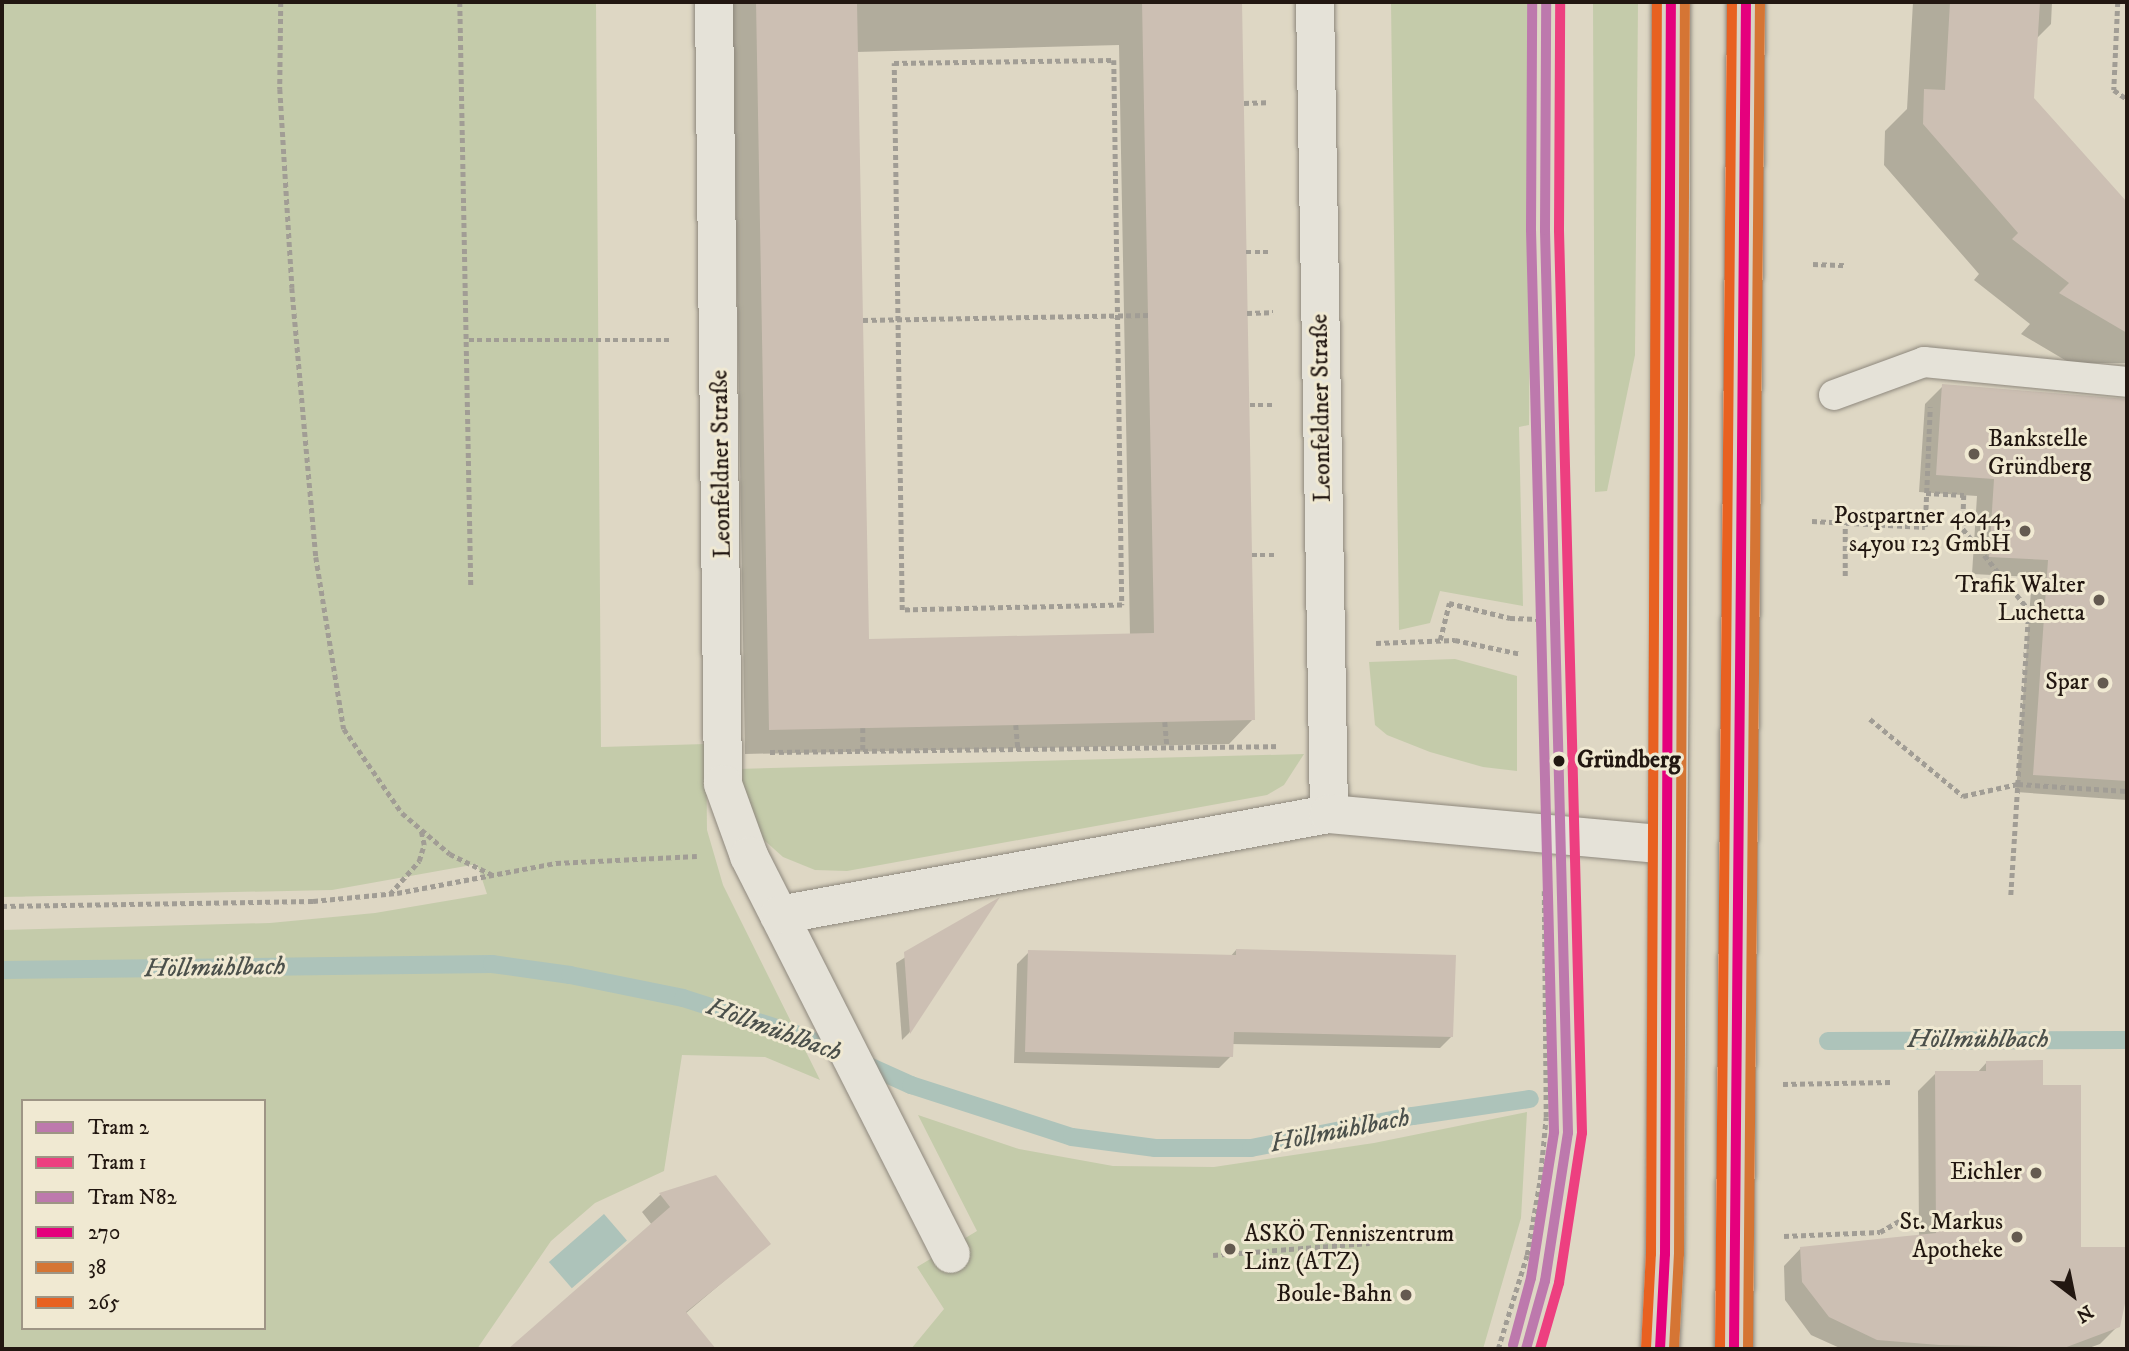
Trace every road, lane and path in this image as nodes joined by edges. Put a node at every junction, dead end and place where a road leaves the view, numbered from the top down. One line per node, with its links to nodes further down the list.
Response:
1 (282, 2): 41 (path)
2 (460, 2): 15 (path)
3 (714, 2): 16 (street, Leonfeldner Straße)
4 (1315, 2): 27 (street, Leonfeldner Straße)
5 (1671, 2): 42 (main road)
6 (1746, 2): 59 (main road)
7 (2118, 2): 8 (path)
8 (2127, 99)
9 (1813, 264): 10 (path)
10 (1847, 265)
11 (1118, 315): 12 (path); 14 (path); 14 (path); 14 (path)
12 (1149, 315)
13 (863, 320): 14 (path)
14 (898, 320)
15 (469, 340): 16 (path); 24 (path)
16 (719, 340): 37 (street, Leonfeldner Straße)
17 (2127, 382): 18 (lane)
18 (1834, 396)
19 (1931, 399): 20 (path)
20 (1926, 493): 22 (path); 38 (path)
21 (1812, 521): 22 (path)
22 (1845, 523): 23 (path)
23 (1845, 576)
24 (471, 587)
25 (1539, 619): 26 (path)
26 (1440, 640): 27 (path); 28 (path)
27 (1326, 644): 40 (street, Leonfeldner Straße)
28 (1521, 654)
29 (1870, 719): 38 (path)
30 (1165, 722): 34 (path)
31 (1016, 725): 35 (path)
32 (863, 728): 36 (path)
33 (1285, 746): 34 (path)
34 (1167, 747): 35 (path)
35 (1018, 748): 36 (path)
36 (863, 751): 37 (path)
37 (722, 753): 43 (street, Leonfeldner Straße)
38 (2018, 784): 39 (path); 47 (path)
39 (2127, 791)
40 (1329, 814): 42 (street); 49 (street)
41 (421, 830): 44 (path); 46 (path)
42 (1668, 845): 58 (main road)
43 (749, 856): 44 (path); 49 (street, Leonfeldner Straße)
44 (491, 874): 46 (path)
45 (1544, 891): 57 (path)
46 (390, 894): 48 (path)
47 (2011, 895)
48 (2, 906)
49 (779, 915): 55 (street, Leonfeldner Straße)
50 (1891, 1082): 51 (path)
51 (1776, 1084)
52 (1908, 1216): 53 (path)
53 (1779, 1237)
54 (1370, 1243): 56 (path)
55 (951, 1254)
56 (1213, 1255)
57 (1498, 1349)
58 (1660, 1349)
59 (1734, 1349)

